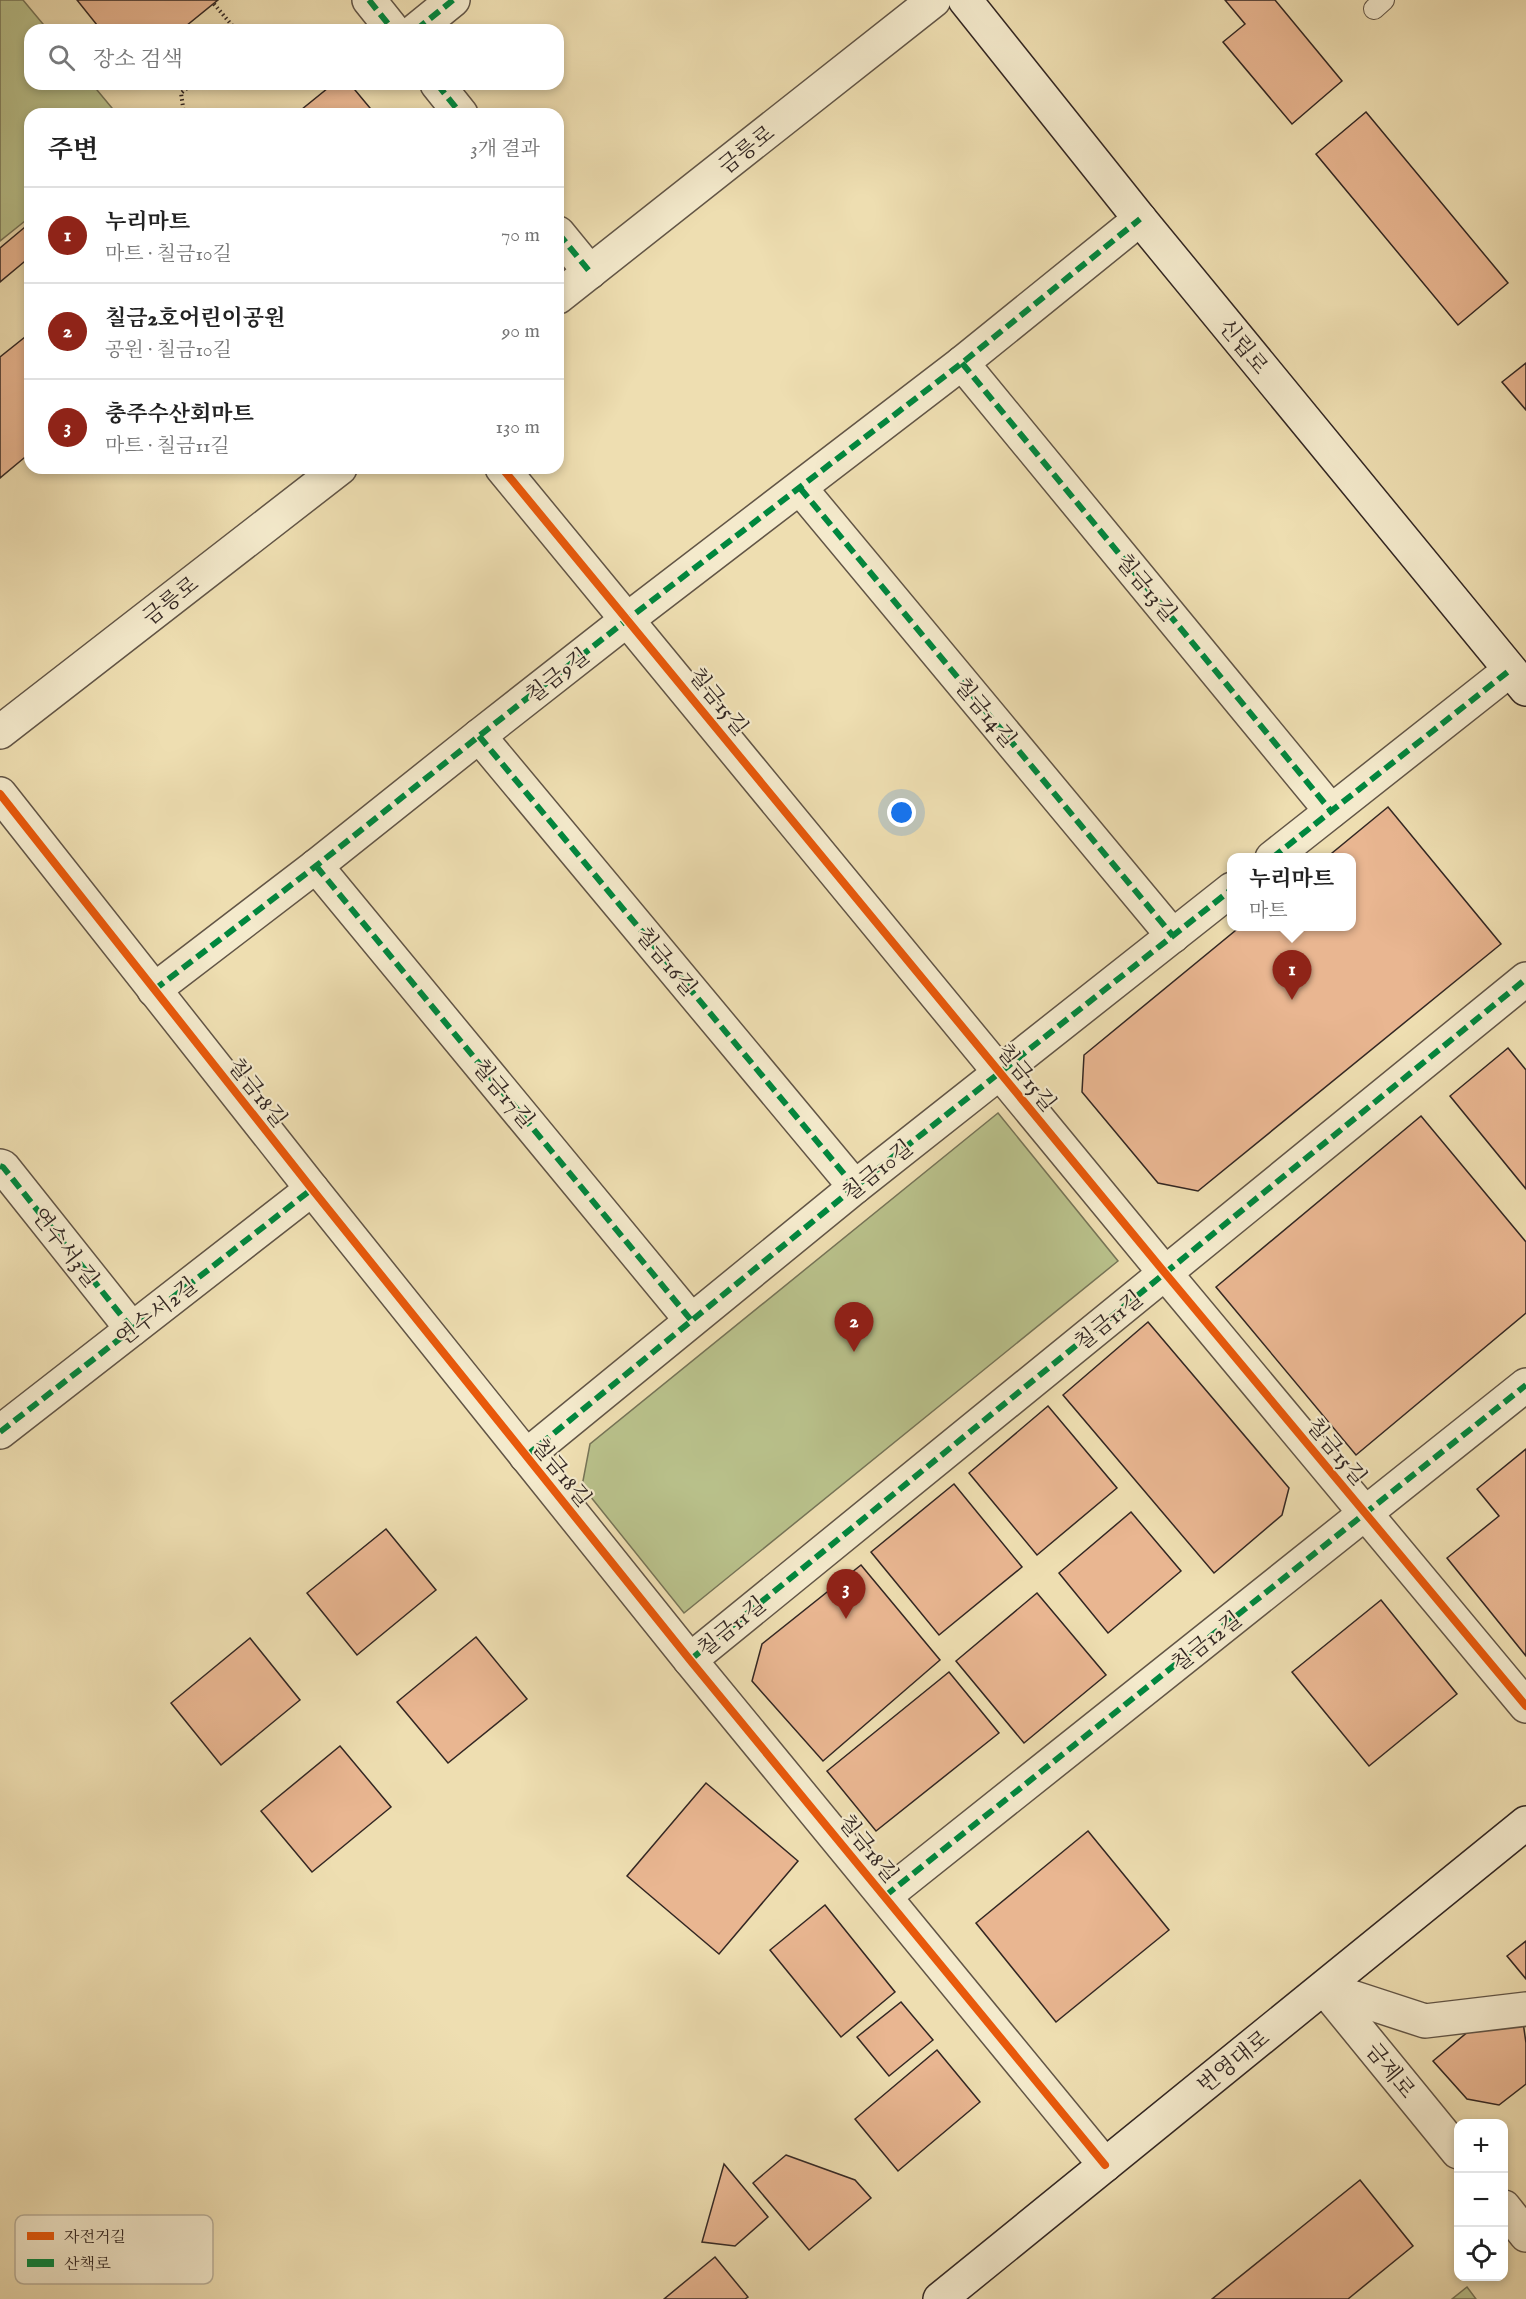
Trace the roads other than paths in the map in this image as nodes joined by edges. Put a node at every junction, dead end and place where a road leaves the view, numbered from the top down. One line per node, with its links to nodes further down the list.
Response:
1 (369, 0): 5 (street)
2 (453, 0): 6 (street)
3 (934, 0): 11 (street, 금릉로)
4 (965, 0): 9 (street, 신립로)
5 (388, 24)
6 (423, 24)
7 (442, 90): 8 (street)
8 (456, 108)
9 (1140, 219): 13 (street, 칠금9길); 18 (street, 신립로)
10 (564, 240): 11 (street)
11 (590, 272): 12 (street, 금릉로)
12 (564, 292)
13 (962, 363): 16 (street, 칠금9길); 22 (street, 칠금13길)
14 (332, 474): 19 (street, 금릉로)
15 (507, 474): 17 (street, 칠금15길)
16 (800, 488): 17 (street, 칠금9길); 26 (street, 칠금14길)
17 (628, 619): 20 (street, 칠금9길); 29 (street, 칠금15길)
18 (1518, 680): 22 (street)
19 (0, 732)
20 (478, 736): 24 (street, 칠금9길); 31 (street, 칠금16길)
21 (0, 794): 28 (street, 칠금18길)
22 (1331, 811): 23 (street)
23 (1278, 853)
24 (316, 866): 28 (street, 칠금9길); 34 (street, 칠금17길)
25 (1227, 893): 26 (street, 칠금10길)
26 (1173, 936): 29 (street, 칠금10길)
27 (1526, 979): 33 (street, 칠금11길)
28 (154, 990): 32 (street, 칠금18길)
29 (1000, 1072): 31 (street, 칠금10길); 33 (street, 칠금15길)
30 (0, 1167): 35 (street, 연수서3길)
31 (855, 1187): 34 (street, 칠금10길)
32 (312, 1189): 35 (street, 연수서2길); 38 (street, 칠금18길)
33 (1165, 1273): 39 (street, 칠금15길); 40 (street, 칠금11길)
34 (691, 1320): 38 (street, 칠금10길)
35 (132, 1329): 37 (street, 연수서2길)
36 (1526, 1385): 39 (street, 칠금12길)
37 (0, 1432)
38 (526, 1456): 40 (street, 칠금18길)
39 (1366, 1514): 41 (street, 칠금15길); 43 (street, 칠금12길)
40 (690, 1660): 43 (street, 칠금18길)
41 (1526, 1706)
42 (1526, 1823): 44 (street, 번영대로)
43 (885, 1896): 47 (street, 칠금18길)
44 (1324, 1988): 45 (street); 46 (street, 금제로); 47 (street, 번영대로)
45 (1526, 2009)
46 (1454, 2147)
47 (1105, 2165): 50 (street, 번영대로)
48 (1508, 2213): 49 (street)
49 (1526, 2235)
50 (940, 2299)

